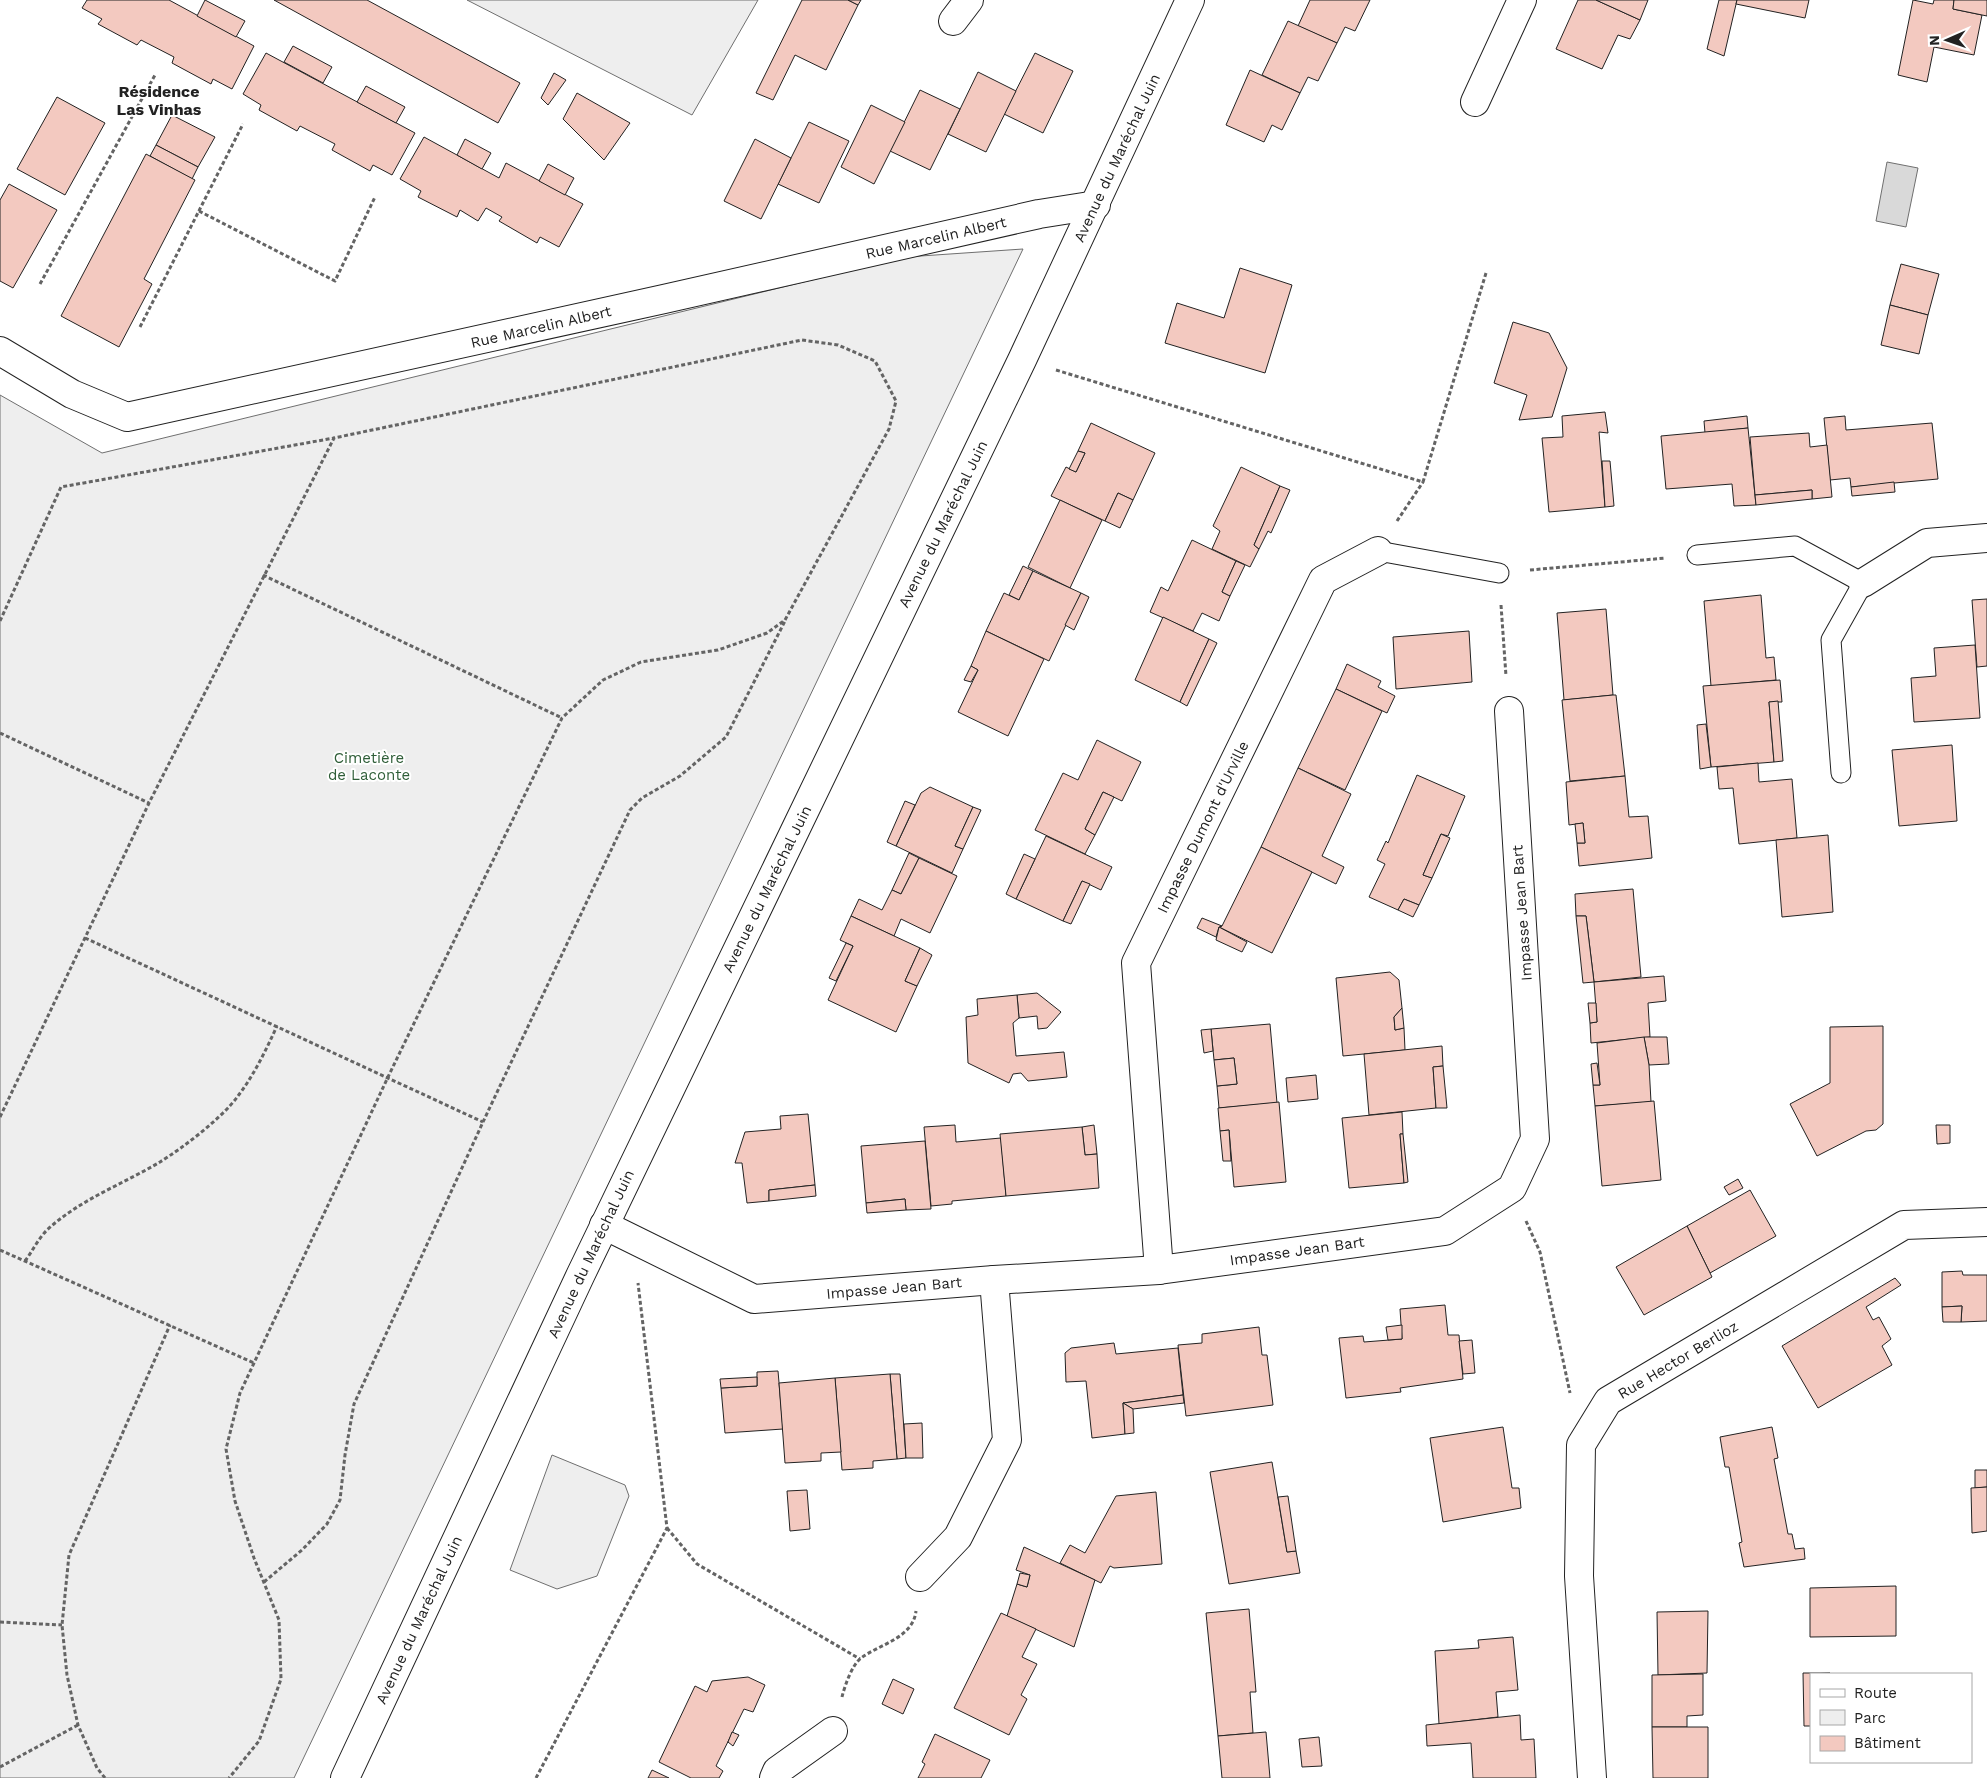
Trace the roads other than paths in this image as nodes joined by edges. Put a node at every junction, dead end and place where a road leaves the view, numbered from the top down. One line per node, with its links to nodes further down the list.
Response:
1 (1190, 0): 4 (street, Avenue du Maréchal Juin)
2 (1522, 0): 3 (street)
3 (1475, 102)
4 (1096, 205): 5 (street, Rue Marcelin Albert); 14 (street, Avenue du Maréchal Juin)
5 (0, 351)
6 (1987, 538): 10 (street)
7 (1378, 551): 9 (lane); 15 (street, Impasse Dumont d'Urville)
8 (1697, 555): 10 (lane)
9 (1498, 573)
10 (1863, 583): 12 (lane)
11 (1509, 711): 15 (street, Impasse Jean Bart)
12 (1841, 773)
13 (1987, 1222): 21 (street, Rue Hector Berlioz)
14 (604, 1225): 16 (street, Impasse Jean Bart); 19 (street, Avenue du Maréchal Juin)
15 (1159, 1270): 16 (street, Impasse Jean Bart)
16 (994, 1280): 17 (street)
17 (920, 1577)
18 (833, 1731): 20 (street)
19 (346, 1778)
20 (774, 1778)
21 (1592, 1778)

